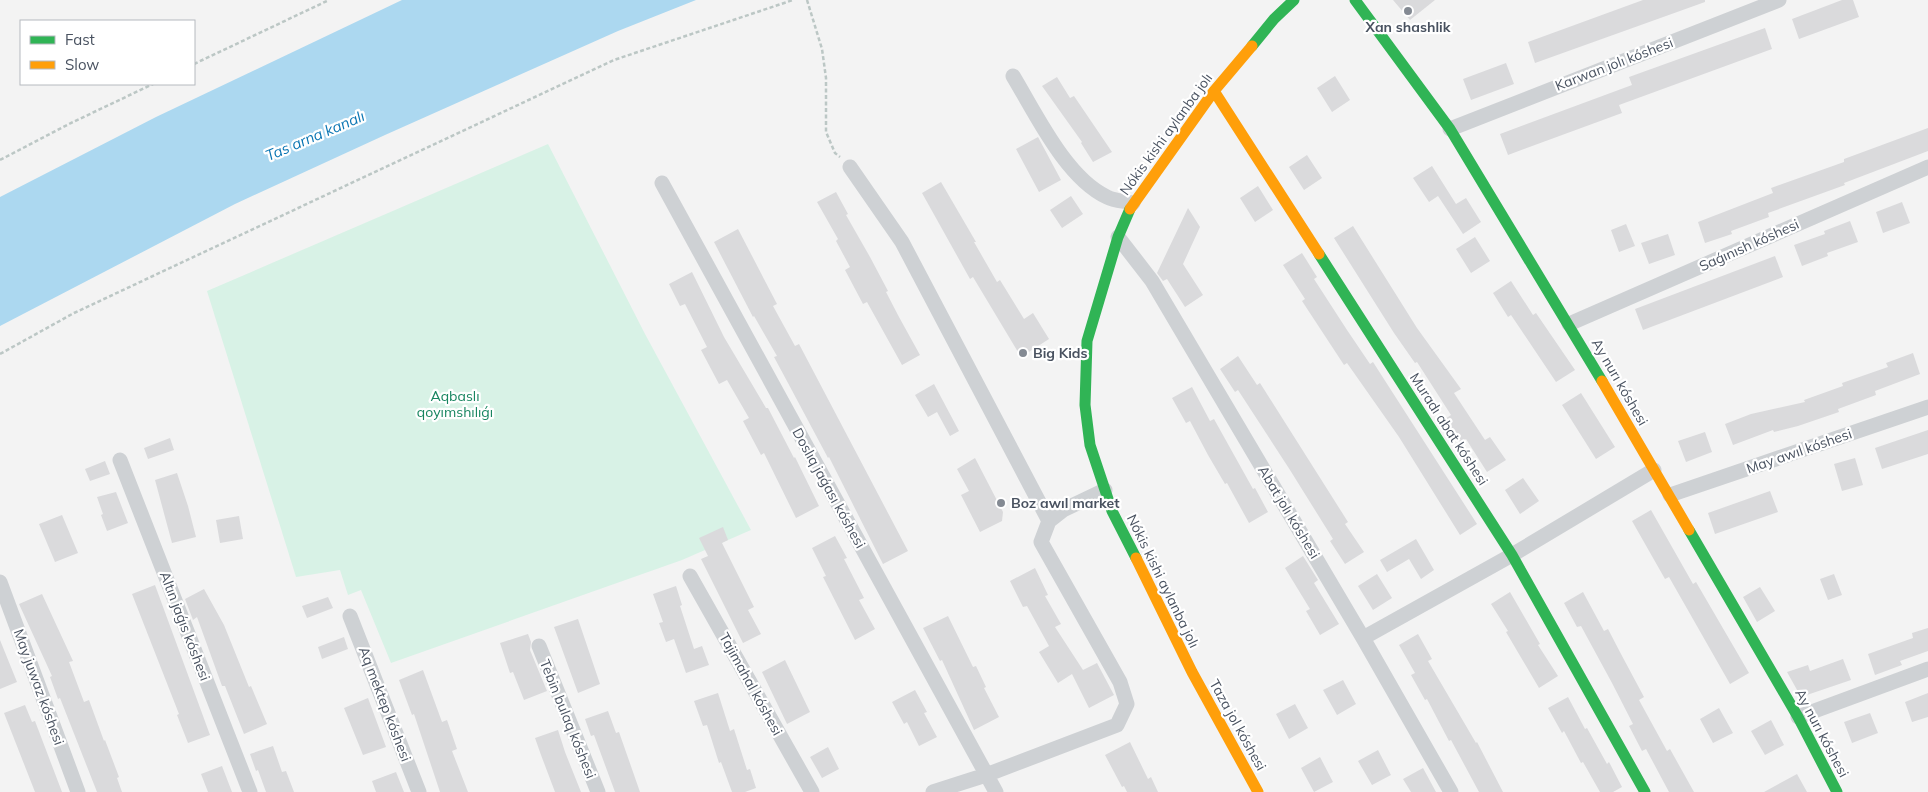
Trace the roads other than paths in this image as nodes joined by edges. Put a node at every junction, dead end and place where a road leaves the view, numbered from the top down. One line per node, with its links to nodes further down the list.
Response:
1 (1294, 0): 5 (street, Nókis kishi aylanba jolı)
2 (1355, 0): 6 (street, Ay nurı kóshesi)
3 (1779, 0): 6 (street, Karwan jolı kóshesi)
4 (1013, 76): 10 (street)
5 (1214, 91): 10 (street, Nókis kishi aylanba jolı); 19 (street, Muradı abat kóshesi)
6 (1450, 129): 12 (street, Ay nurı kóshesi)
7 (850, 167): 18 (street)
8 (1928, 167): 12 (street, Saǵınısh kóshesi)
9 (662, 183): 28 (street, Doslıq jaǵası kóshesi)
10 (1133, 203): 11 (street, Nókis kishi aylanba jolı)
11 (1118, 237): 16 (street, Nókis kishi aylanba jolı); 23 (street, Abat jolı kóshesi)
12 (1569, 324): 15 (street, Ay nurı kóshesi)
13 (1928, 407): 17 (street, May awıl kóshesi)
14 (120, 460): 30 (street, Altın jaǵıs kóshesi)
15 (1654, 470): 17 (street, Ay nurı kóshesi); 19 (street)
16 (1105, 490): 18 (street); 26 (street, Nókis kishi aylanba jolı)
17 (1670, 495): 27 (street, Ay nurı kóshesi)
18 (1049, 521): 28 (street)
19 (1512, 554): 23 (street); 38 (street, Muradı abat kóshesi)
20 (690, 576): 33 (street, Tajimahal kóshesi)
21 (0, 582): 29 (street, May juwaz kóshesi)
22 (350, 616): 31 (street, Aq mektep kóshesi)
23 (1363, 638): 37 (street, Abat jolı kóshesi)
24 (539, 646): 32 (street, Tebin bulaq kóshesi)
25 (1928, 669): 27 (street)
26 (1192, 672): 36 (street, Taza jol kóshesi)
27 (1798, 717): 39 (street, Ay nurı kóshesi)
28 (986, 775): 34 (street); 35 (street, Doslıq jaǵası kóshesi)
29 (78, 792)
30 (250, 792)
31 (419, 792)
32 (598, 792)
33 (812, 792)
34 (933, 792)
35 (996, 792)
36 (1258, 792)
37 (1451, 792)
38 (1645, 792)
39 (1836, 792)

